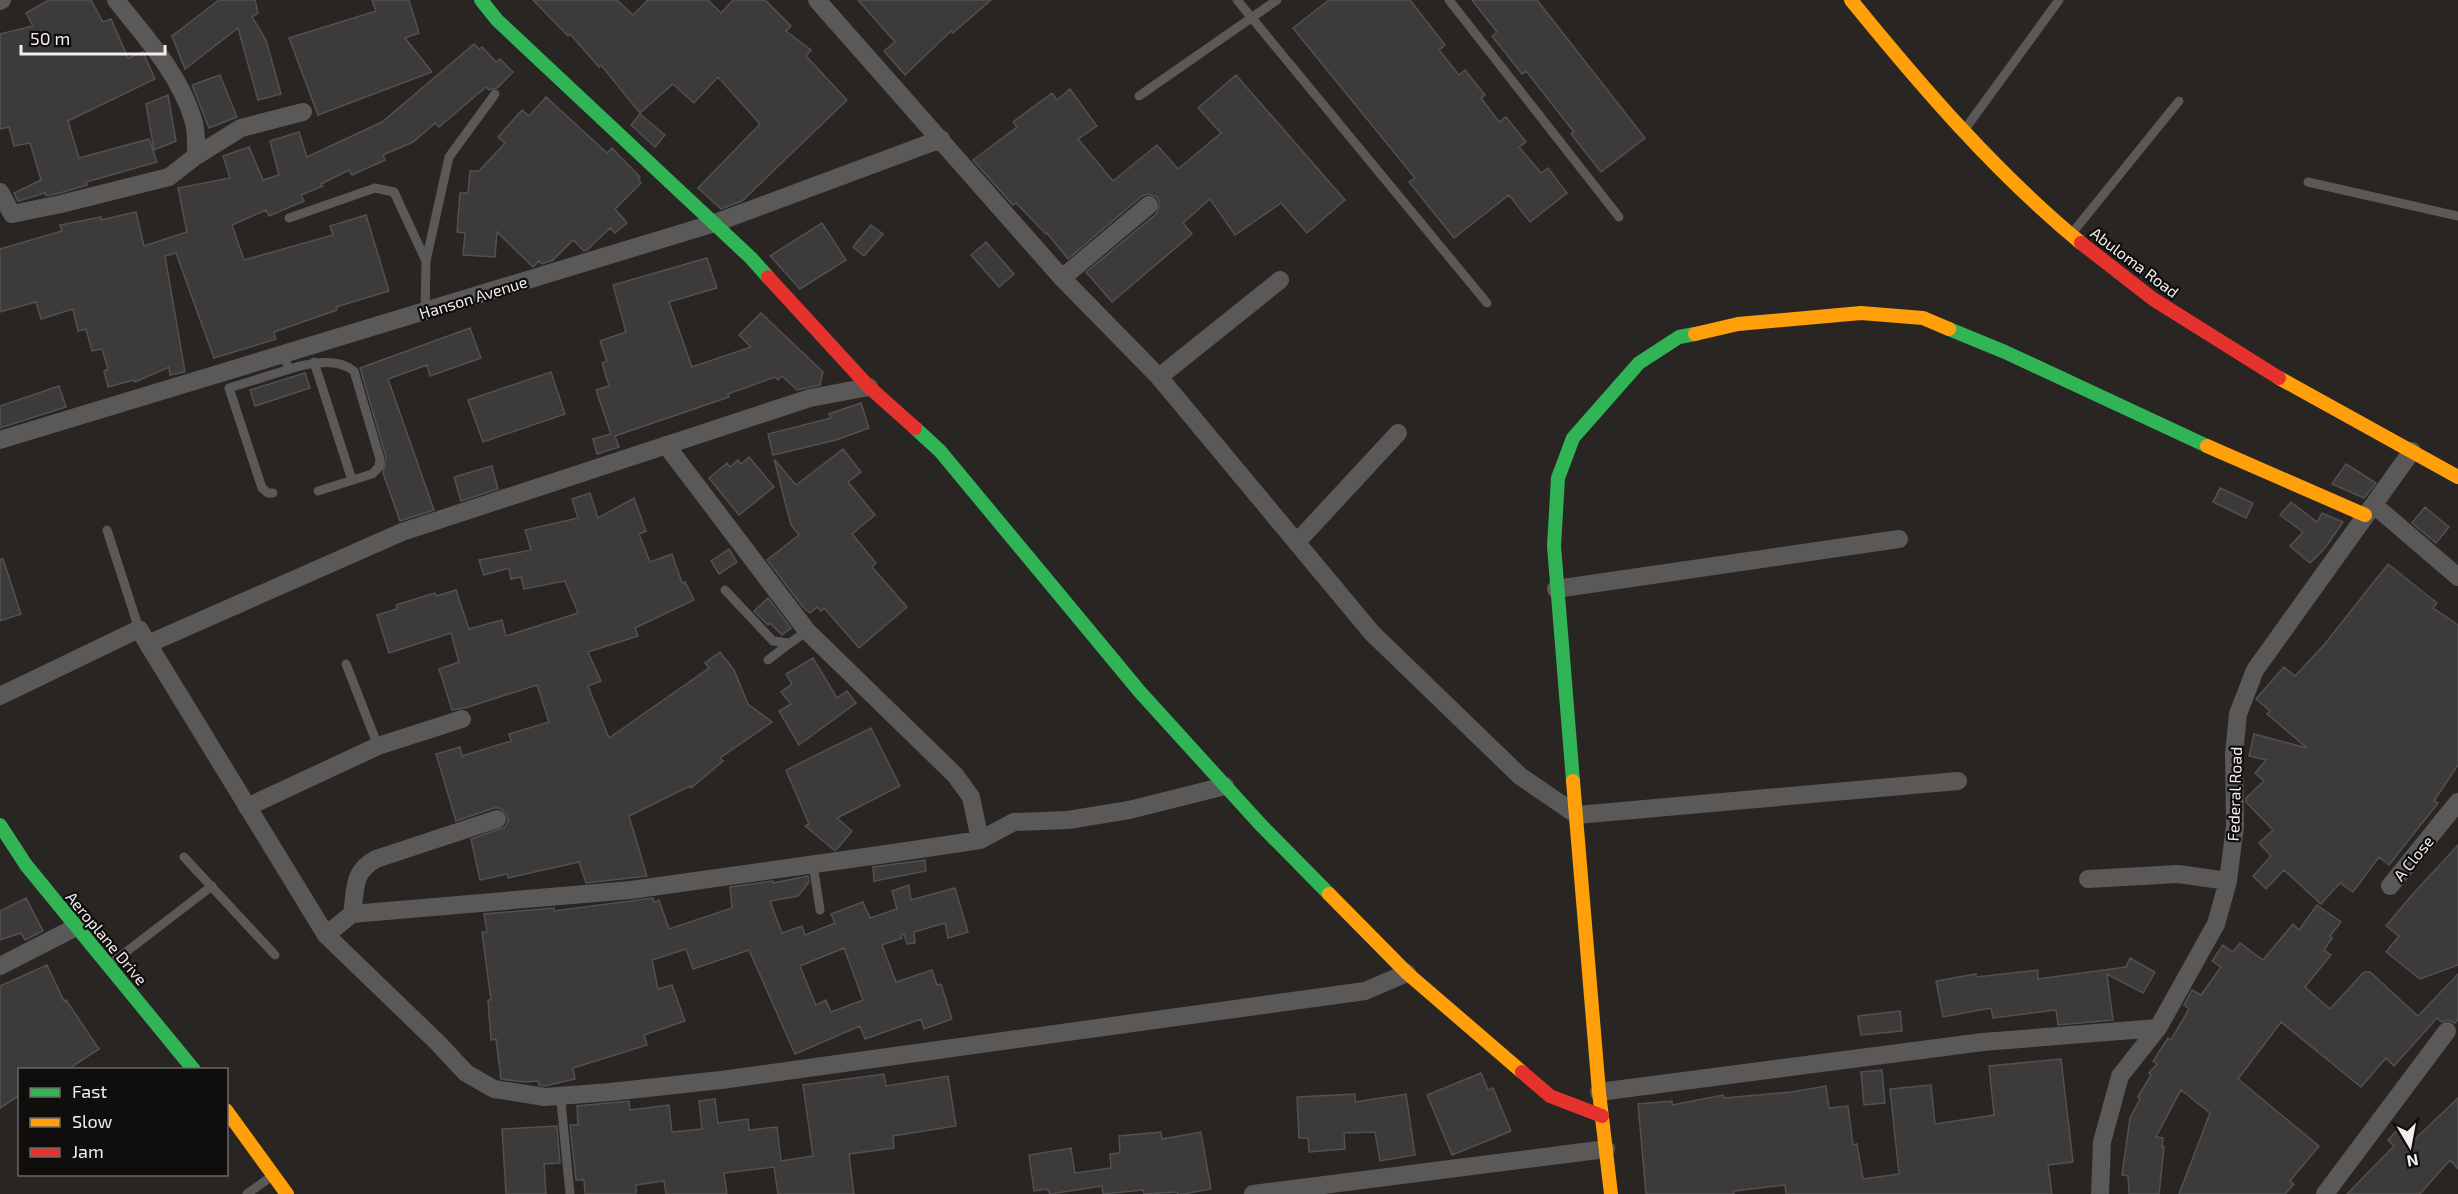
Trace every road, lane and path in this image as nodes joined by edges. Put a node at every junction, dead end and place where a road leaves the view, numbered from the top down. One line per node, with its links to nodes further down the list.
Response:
1 (116, 0): 16 (street)
2 (481, 0): 23 (street)
3 (817, 0): 15 (street)
4 (1237, 0): 9 (lane)
5 (1277, 0): 9 (lane)
6 (1449, 0): 21 (lane)
7 (1851, 0): 14 (street, Abuloma Road)
8 (2059, 0): 14 (lane)
9 (1253, 19): 11 (lane); 28 (lane)
10 (495, 94): 25 (lane)
11 (1139, 96)
12 (2179, 101): 24 (lane)
13 (303, 112): 16 (street)
14 (1964, 131): 24 (street, Abuloma Road)
15 (941, 139): 23 (street, Hanson Avenue); 26 (street)
16 (196, 156): 18 (street)
17 (2308, 182): 20 (lane)
18 (0, 192)
19 (1149, 205): 26 (street)
20 (2458, 216)
21 (1619, 217)
22 (289, 218): 25 (lane)
23 (715, 224): 29 (street, Hanson Avenue); 33 (street)
24 (2071, 233): 37 (street, Abuloma Road)
25 (426, 261): 29 (lane)
26 (1062, 278): 32 (street)
27 (1280, 280): 32 (street)
28 (1488, 303)
29 (425, 311): 30 (street, Hanson Avenue)
30 (286, 362): 31 (lane); 35 (street, Hanson Avenue); 41 (lane)
31 (314, 362): 39 (lane); 39 (lane)
32 (1159, 377): 45 (street)
33 (868, 387): 36 (street); 58 (street)
34 (1398, 433): 45 (street)
35 (0, 440)
36 (666, 445): 49 (street); 50 (street)
37 (2412, 451): 38 (street, Abuloma Road); 42 (street, Federal Road)
38 (2458, 477)
39 (352, 480): 40 (lane)
40 (318, 491)
41 (273, 493)
42 (2370, 510): 46 (street); 47 (street); 68 (street, Federal Road)
43 (107, 530): 50 (lane)
44 (1899, 539): 47 (street)
45 (1297, 542): 61 (street)
46 (2458, 576)
47 (1556, 589): 61 (street)
48 (725, 590): 51 (lane)
49 (807, 631): 51 (lane); 64 (street)
50 (144, 637): 54 (street); 60 (street)
51 (790, 643): 52 (lane)
52 (768, 660)
53 (346, 664): 56 (lane)
54 (0, 696)
55 (462, 719): 56 (street)
56 (378, 746): 60 (street)
57 (1958, 781): 61 (street)
58 (1226, 786): 64 (street); 78 (street)
59 (2458, 802): 70 (street, A Close)
60 (247, 807): 74 (street)
61 (1577, 815): 82 (street)
62 (497, 819): 72 (street)
63 (0, 825): 73 (street, Aeroplane Drive)
64 (980, 840): 66 (street)
65 (184, 857): 69 (lane)
66 (813, 864): 71 (lane); 72 (street)
67 (2088, 879): 68 (street)
68 (2228, 881): 79 (street, Federal Road)
69 (212, 886): 75 (lane); 76 (lane)
70 (2390, 886)
71 (820, 910)
72 (352, 914): 74 (street)
73 (76, 927): 76 (street, Aeroplane Drive); 77 (street)
74 (326, 935): 78 (street)
75 (275, 956)
76 (109, 965): 81 (street, Aeroplane Drive)
77 (0, 966)
78 (1407, 973): 85 (street)
79 (2158, 1028): 82 (street); 93 (street, Federal Road)
80 (2447, 1031): 94 (street)
81 (192, 1068)
82 (1599, 1092): 85 (street)
83 (561, 1102): 90 (lane)
84 (228, 1113): 87 (street)
85 (1602, 1116): 86 (street)
86 (1606, 1149): 91 (street); 92 (street)
87 (274, 1175): 88 (lane); 89 (street)
88 (247, 1194)
89 (287, 1194)
90 (570, 1194)
91 (1253, 1194)
92 (1611, 1194)
93 (2100, 1194)
94 (2325, 1194)

